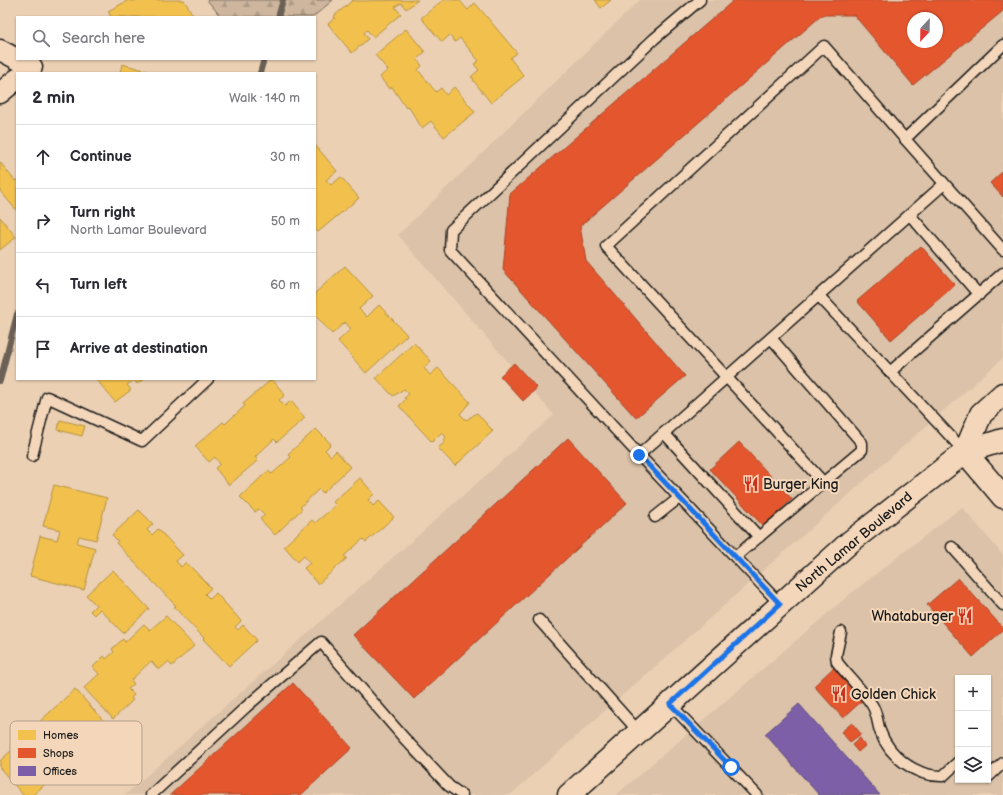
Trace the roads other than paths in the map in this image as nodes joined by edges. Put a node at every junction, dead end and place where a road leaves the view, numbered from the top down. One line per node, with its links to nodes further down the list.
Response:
1 (700, 0): 22 (lane)
2 (1003, 45): 7 (lane)
3 (0, 50): 4 (street)
4 (23, 72)
5 (16, 80): 6 (street)
6 (0, 93)
7 (905, 139): 8 (lane); 16 (lane)
8 (944, 184): 9 (lane); 10 (lane)
9 (910, 214): 12 (lane); 13 (lane)
10 (1003, 250)
11 (1003, 273): 12 (lane)
12 (979, 294): 15 (lane)
13 (819, 296): 14 (lane); 15 (lane)
14 (771, 338): 16 (lane); 24 (lane)
15 (890, 372): 21 (lane)
16 (727, 377): 19 (lane); 24 (lane)
17 (207, 380): 23 (lane)
18 (1003, 394): 21 (main road, North Lamar Boulevard)
19 (664, 433): 22 (lane); 28 (lane)
20 (1003, 440): 21 (main road)
21 (965, 452): 25 (main road); 31 (main road, North Lamar Boulevard)
22 (639, 455): 26 (lane)
23 (32, 456)
24 (823, 482): 28 (lane)
25 (1003, 497)
26 (679, 498): 27 (lane); 30 (lane)
27 (655, 517)
28 (759, 537): 30 (lane)
29 (952, 547): 32 (lane)
30 (735, 557): 31 (lane)
31 (780, 604): 35 (main road, North Lamar Boulevard)
32 (1003, 605)
33 (539, 620): 36 (lane)
34 (841, 632): 38 (lane)
35 (670, 704): 36 (main road, North Lamar Boulevard); 44 (lane)
36 (639, 732): 43 (main road, North Lamar Boulevard)
37 (1003, 763): 39 (lane)
38 (955, 765)
39 (991, 773)
40 (450, 791): 41 (lane); 42 (lane)
41 (151, 795)
42 (462, 795)
43 (569, 795)
44 (757, 795)

